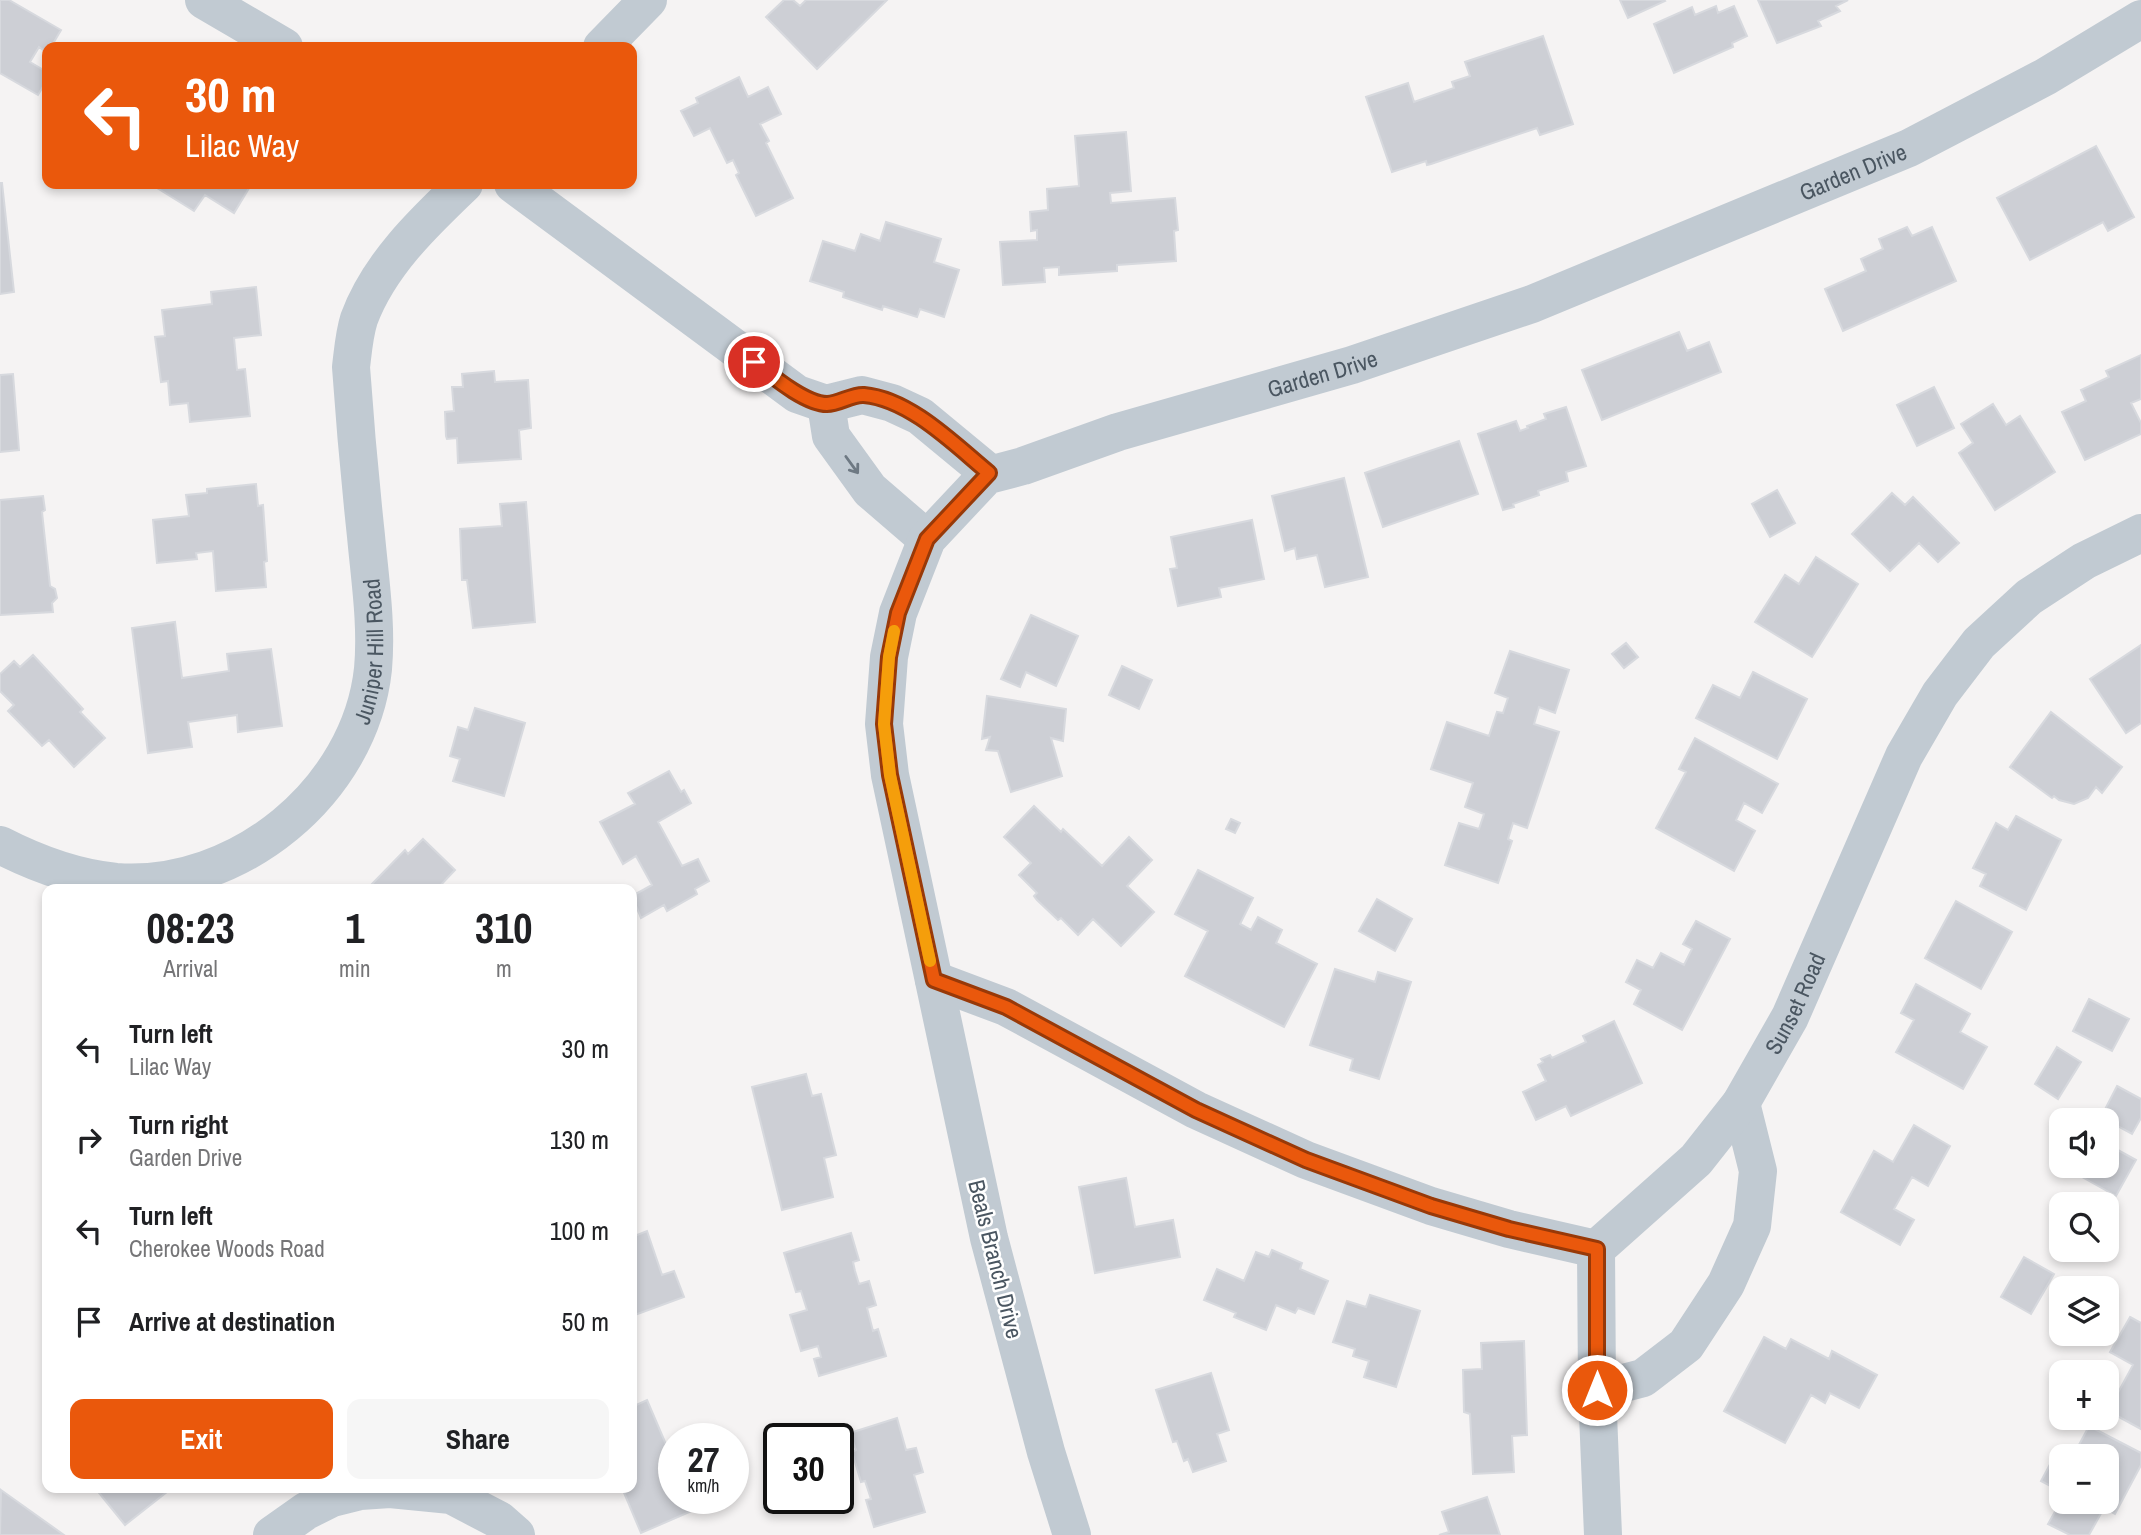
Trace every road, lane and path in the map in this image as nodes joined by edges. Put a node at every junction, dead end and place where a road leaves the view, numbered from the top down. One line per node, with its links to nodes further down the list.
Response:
1 (204, 0): 4 (street)
2 (648, 0): 5 (street)
3 (2141, 19): 9 (street, Garden Drive)
4 (275, 42)
5 (607, 42)
6 (459, 189): 12 (street, Juniper Hill Road)
7 (520, 189): 8 (street)
8 (826, 404): 9 (street); 11 (street, one-way to 11)
9 (989, 473): 11 (street)
10 (2141, 533): 14 (street, Sunset Road)
11 (927, 539): 13 (street)
12 (0, 845)
13 (934, 980): 15 (street); 21 (street, Beals Branch Drive)
14 (1741, 1103): 15 (street, Sunset Road); 16 (street)
15 (1597, 1249): 16 (street)
16 (1597, 1390): 22 (street)
17 (352, 1493): 19 (street)
18 (455, 1493): 20 (street)
19 (272, 1535)
20 (516, 1535)
21 (1072, 1535)
22 (1603, 1535)

